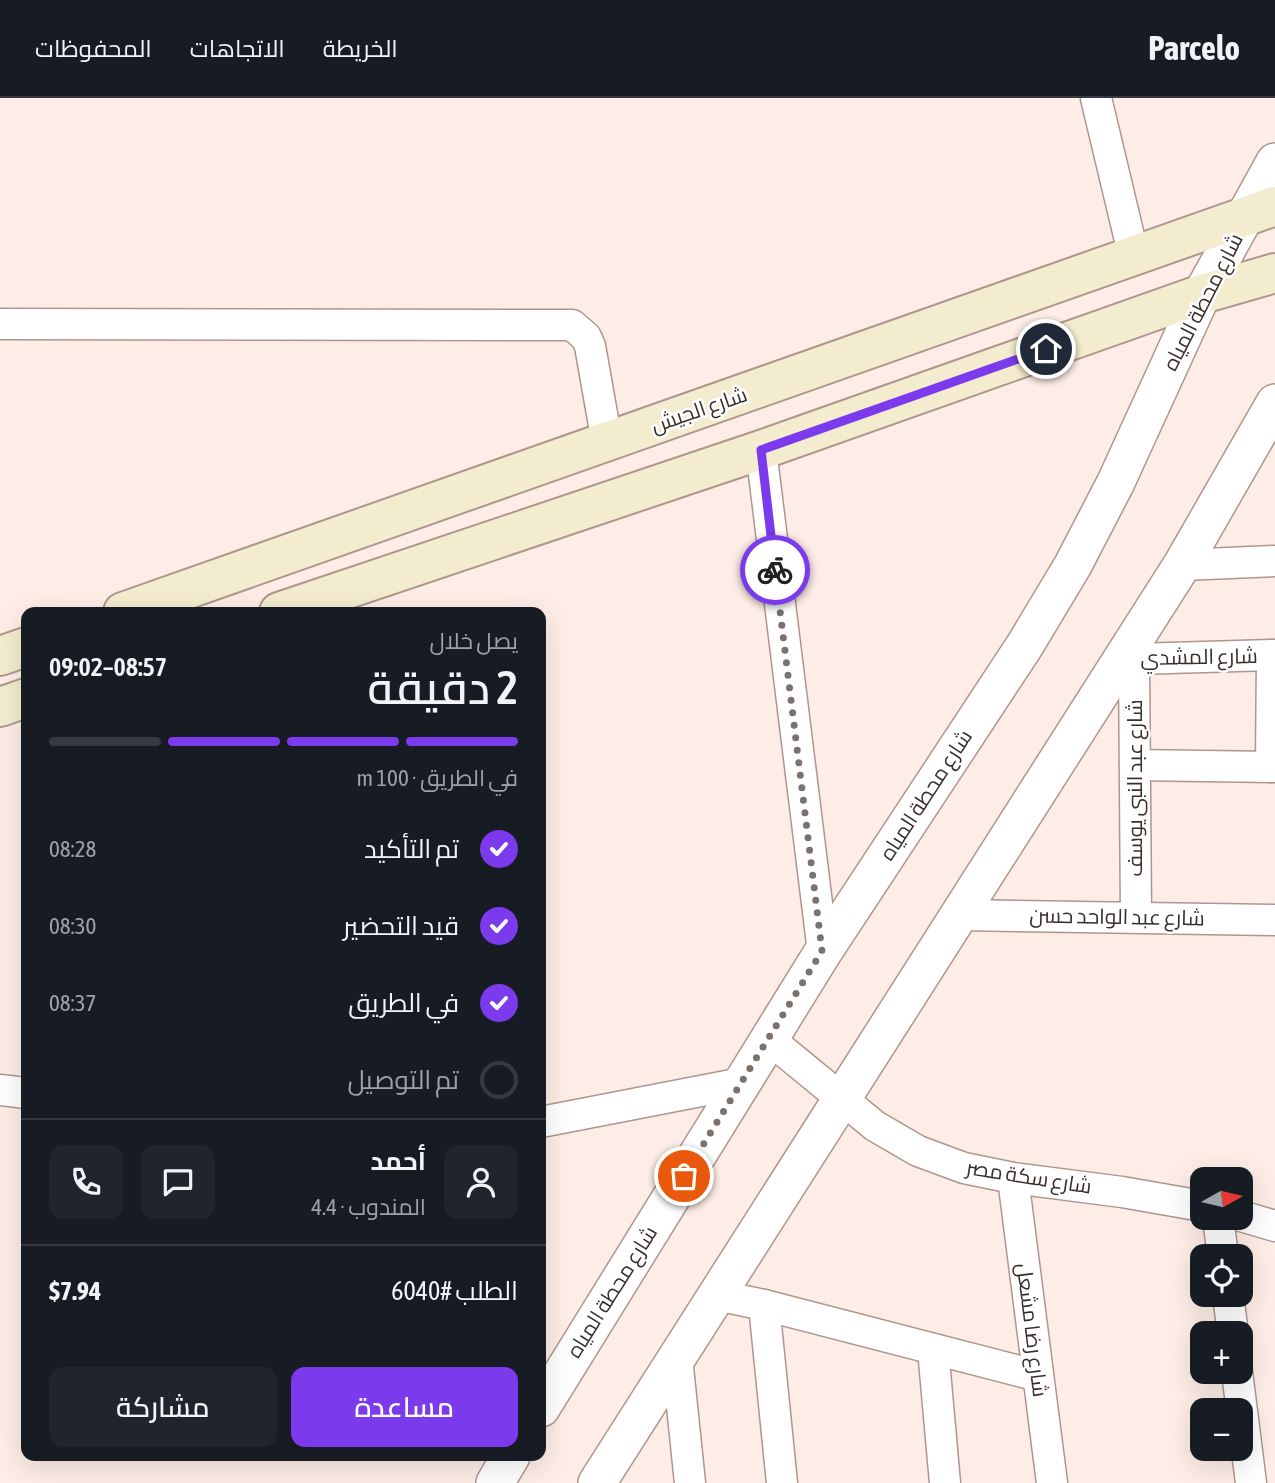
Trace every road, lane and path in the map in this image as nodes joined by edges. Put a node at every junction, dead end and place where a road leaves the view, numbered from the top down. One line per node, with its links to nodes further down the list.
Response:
1 (1096, 98): 4 (street)
2 (1275, 162): 3 (street, شارع محطة المياه)
3 (1261, 212): 4 (main road, شارع الجيش); 6 (street, شارع محطة المياه)
4 (1134, 257): 8 (main road, شارع الجيش)
5 (1275, 272): 6 (main road)
6 (1202, 294): 10 (main road); 31 (street, شارع محطة المياه)
7 (0, 324): 11 (street)
8 (846, 358): 10 (main road); 11 (main road, شارع الجيش)
9 (1275, 403): 12 (street)
10 (863, 414): 13 (main road)
11 (607, 442): 15 (main road, شارع الجيش)
12 (1262, 448): 16 (street)
13 (761, 450): 19 (main road); 31 (street)
14 (1275, 561): 16 (street)
15 (268, 562): 17 (main road, شارع الجيش); 18 (main road)
16 (1182, 565): 23 (street)
17 (138, 607)
18 (281, 607)
19 (297, 607)
20 (21, 649): 22 (main road)
21 (1274, 655): 23 (street, شارع المشدي); 27 (street)
22 (0, 656)
23 (1128, 658): 26 (street, شارع عبد النبى يوسف); 28 (street)
24 (21, 700): 25 (main road)
25 (0, 707)
26 (1135, 765): 27 (street); 29 (street, شارع عبد النبى يوسف)
27 (1273, 767)
28 (959, 915): 29 (street, شارع عبد الواحد حسن); 36 (street)
29 (1136, 916): 30 (street, شارع عبد الواحد حسن)
30 (1275, 920)
31 (822, 951): 32 (street, شارع محطة المياه)
32 (769, 1039): 33 (street, شارع محطة المياه); 36 (street, شارع سكة مصر)
33 (742, 1083): 37 (street); 48 (street, شارع محطة المياه)
34 (0, 1090): 35 (street)
35 (21, 1092)
36 (842, 1098): 38 (street, شارع سكة مصر); 42 (street)
37 (546, 1121)
38 (1013, 1178): 39 (street, شارع سكة مصر); 46 (street, شارع رضا مشعل)
39 (1190, 1204)
40 (1253, 1220): 41 (street)
41 (1275, 1226)
42 (717, 1295): 43 (street); 45 (street)
43 (764, 1305): 44 (street); 53 (street)
44 (933, 1349): 46 (street); 54 (street)
45 (677, 1358): 51 (street); 52 (street)
46 (1038, 1376): 55 (street, شارع رضا مشعل)
47 (1239, 1384): 56 (street)
48 (546, 1400)
49 (508, 1461): 50 (street)
50 (495, 1483)
51 (597, 1483)
52 (690, 1483)
53 (782, 1483)
54 (945, 1483)
55 (1052, 1483)
56 (1251, 1483)

